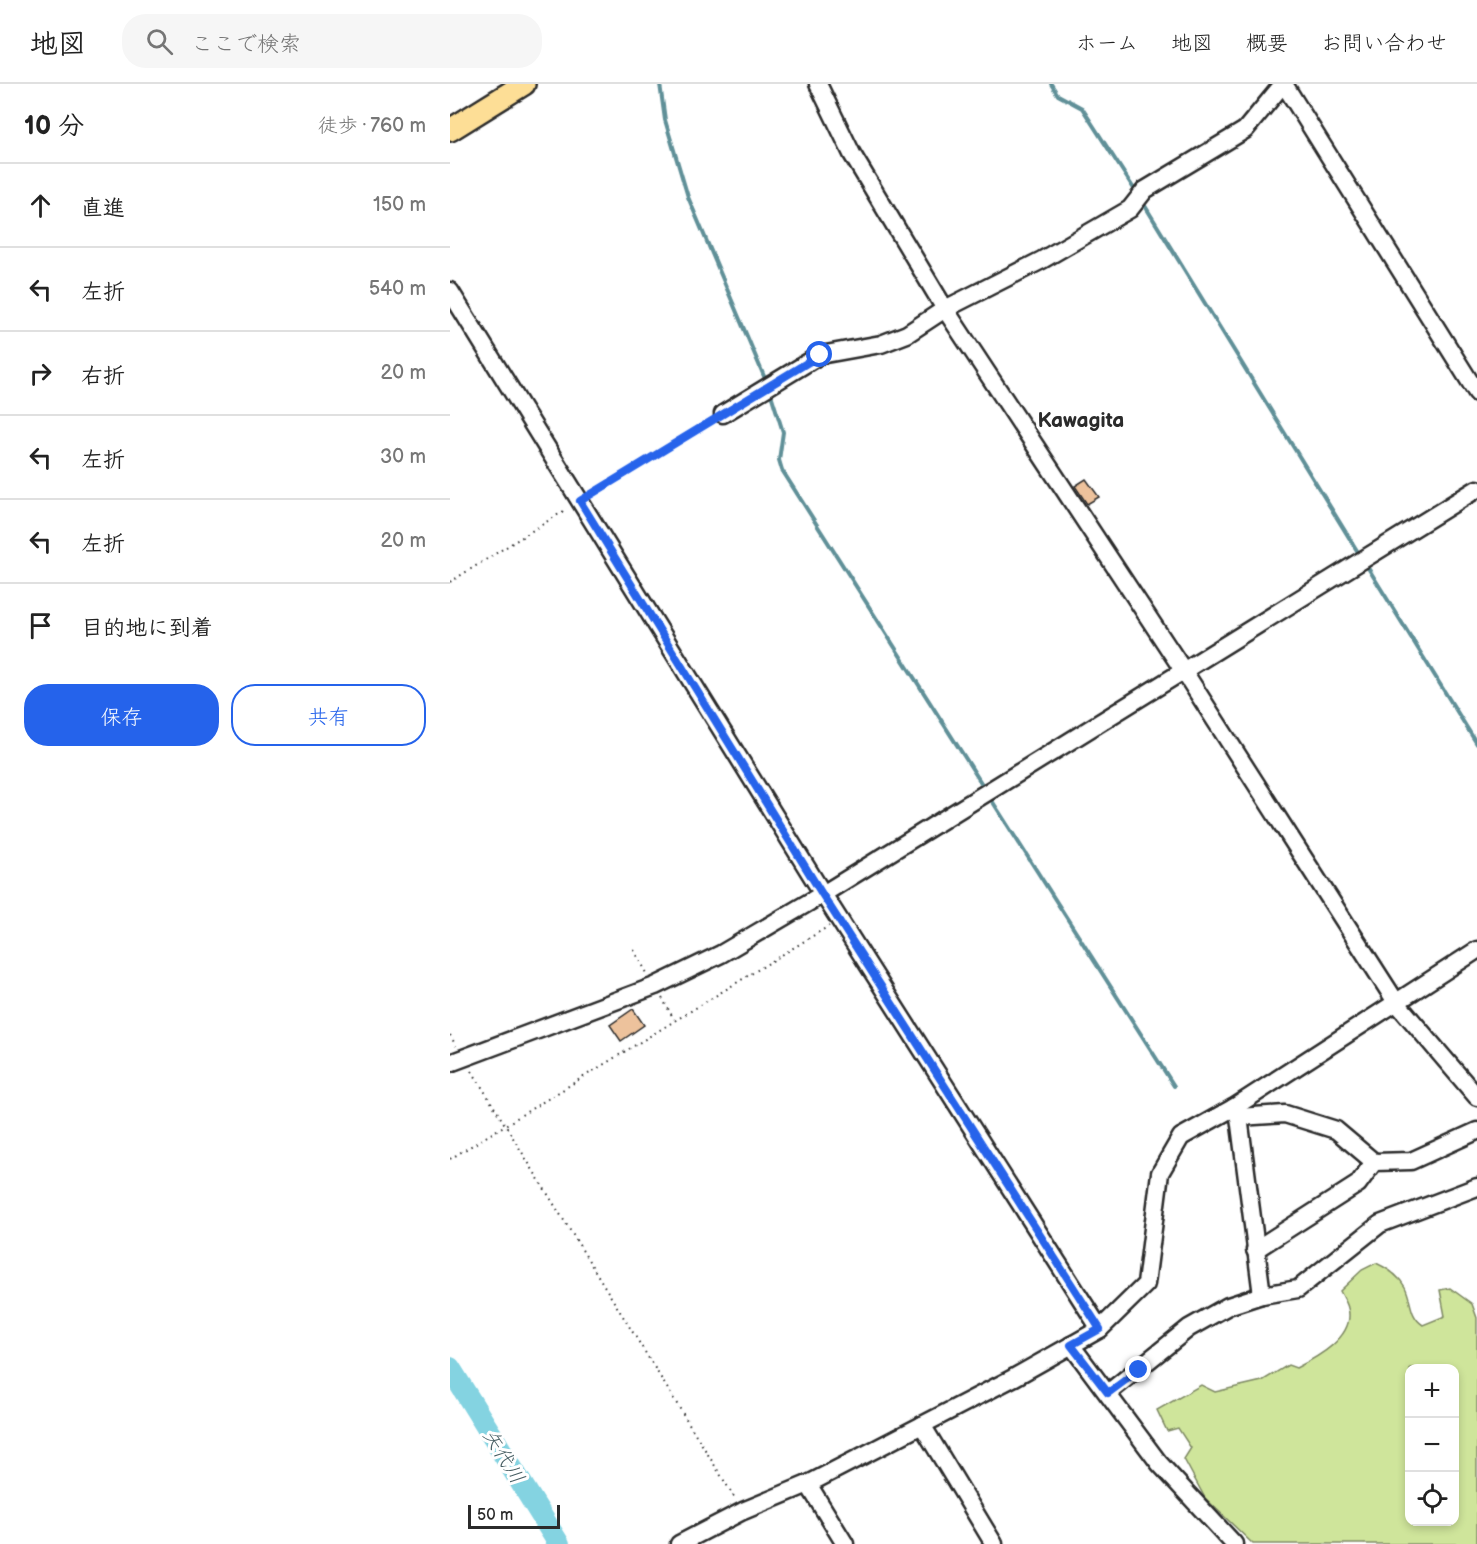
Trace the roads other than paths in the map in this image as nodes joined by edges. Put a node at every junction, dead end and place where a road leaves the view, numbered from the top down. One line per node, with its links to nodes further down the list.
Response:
1 (524, 84): 4 (main road)
2 (818, 84): 6 (street)
3 (1283, 84): 6 (street); 7 (street)
4 (450, 130)
5 (450, 291): 11 (street)
6 (945, 309): 8 (street); 10 (street)
7 (1477, 393)
8 (723, 414)
9 (1477, 489): 10 (street)
10 (1183, 670): 11 (street); 13 (street)
11 (822, 894): 14 (street); 22 (street)
12 (1477, 950): 13 (street)
13 (1396, 1002): 15 (street); 16 (street)
14 (457, 1061)
15 (1477, 1097)
16 (1236, 1112): 18 (street); 20 (street); 22 (street)
17 (1477, 1131): 18 (street)
18 (1374, 1162): 20 (street)
19 (1477, 1187): 21 (street)
20 (1255, 1250): 21 (street)
21 (1262, 1295): 24 (street)
22 (1100, 1329): 23 (street)
23 (1071, 1345): 24 (street); 25 (street)
24 (1108, 1393): 30 (street)
25 (922, 1425): 26 (street); 29 (street)
26 (808, 1484): 27 (street); 28 (street)
27 (679, 1544)
28 (845, 1544)
29 (994, 1544)
30 (1234, 1544)

